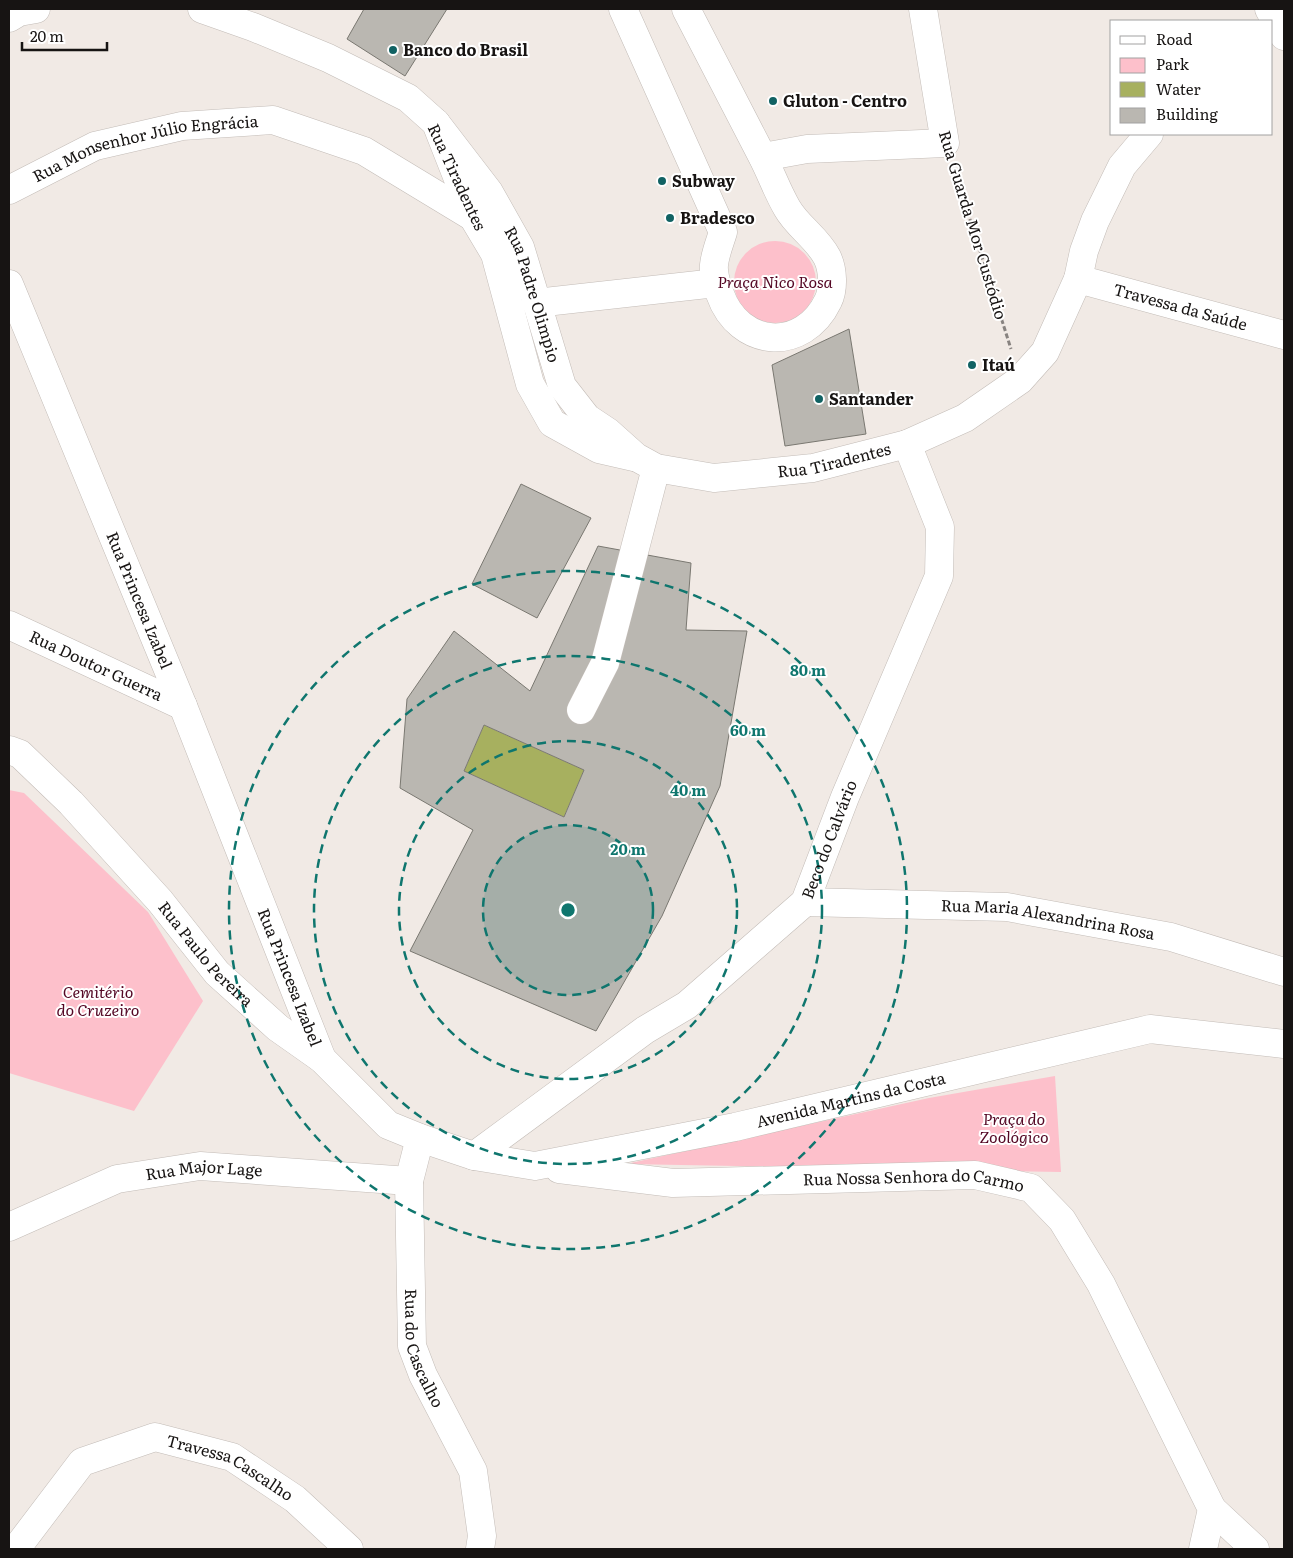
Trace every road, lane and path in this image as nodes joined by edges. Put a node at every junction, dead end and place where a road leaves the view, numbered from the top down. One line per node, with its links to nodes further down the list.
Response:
1 (36, 9): 7 (street)
2 (202, 9): 9 (street, Rua Tiradentes)
3 (623, 9): 16 (street)
4 (686, 9): 12 (street)
5 (923, 9): 11 (street, Rua Guarda Mor Custódio)
6 (1269, 9): 8 (street)
7 (9, 18)
8 (1281, 35)
9 (436, 123): 14 (street, Rua Tiradentes); 18 (street, Rua Padre Olimpio)
10 (1148, 135): 15 (street, Rua Tiradentes)
11 (946, 143): 12 (street); 20 (path, Rua Guarda Mor Custódio)
12 (763, 157): 16 (street)
13 (9, 190): 14 (street, Rua Monsenhor Júlio Engrácia)
14 (473, 217): 22 (street, Rua Tiradentes)
15 (1078, 279): 19 (street, Travessa da Saúde); 20 (street, Rua Tiradentes)
16 (716, 283): 18 (street)
17 (9, 284): 24 (street, Rua Princesa Izabel)
18 (536, 303): 22 (street, Rua Padre Olimpio)
19 (1284, 334)
20 (1020, 380): 21 (street, Rua Tiradentes)
21 (907, 444): 22 (street, Rua Tiradentes); 27 (street, Beco do Calvário)
22 (646, 463): 25 (street)
23 (9, 625): 24 (street, Rua Doutor Guerra)
24 (183, 706): 30 (street, Rua Princesa Izabel)
25 (581, 710)
26 (9, 750): 30 (street, Rua Paulo Pereira)
27 (805, 902): 28 (street, Rua Maria Alexandrina Rosa); 32 (street, Beco do Calvário)
28 (1284, 972)
29 (1284, 1044): 33 (street, Avenida Martins da Costa)
30 (322, 1059): 31 (street, Rua Paulo Pereira)
31 (420, 1138): 32 (street, Avenida Martins da Costa); 34 (street, Rua do Cascalho)
32 (474, 1156): 33 (street, Avenida Martins da Costa)
33 (536, 1166): 36 (street, Rua Nossa Senhora do Carmo)
34 (409, 1181): 35 (street, Rua Major Lage); 39 (street, Rua do Cascalho)
35 (9, 1227)
36 (1212, 1509): 40 (street); 41 (street)
37 (16, 1549): 38 (street, Travessa Cascalho)
38 (349, 1549)
39 (480, 1549)
40 (1203, 1549)
41 (1255, 1549)

